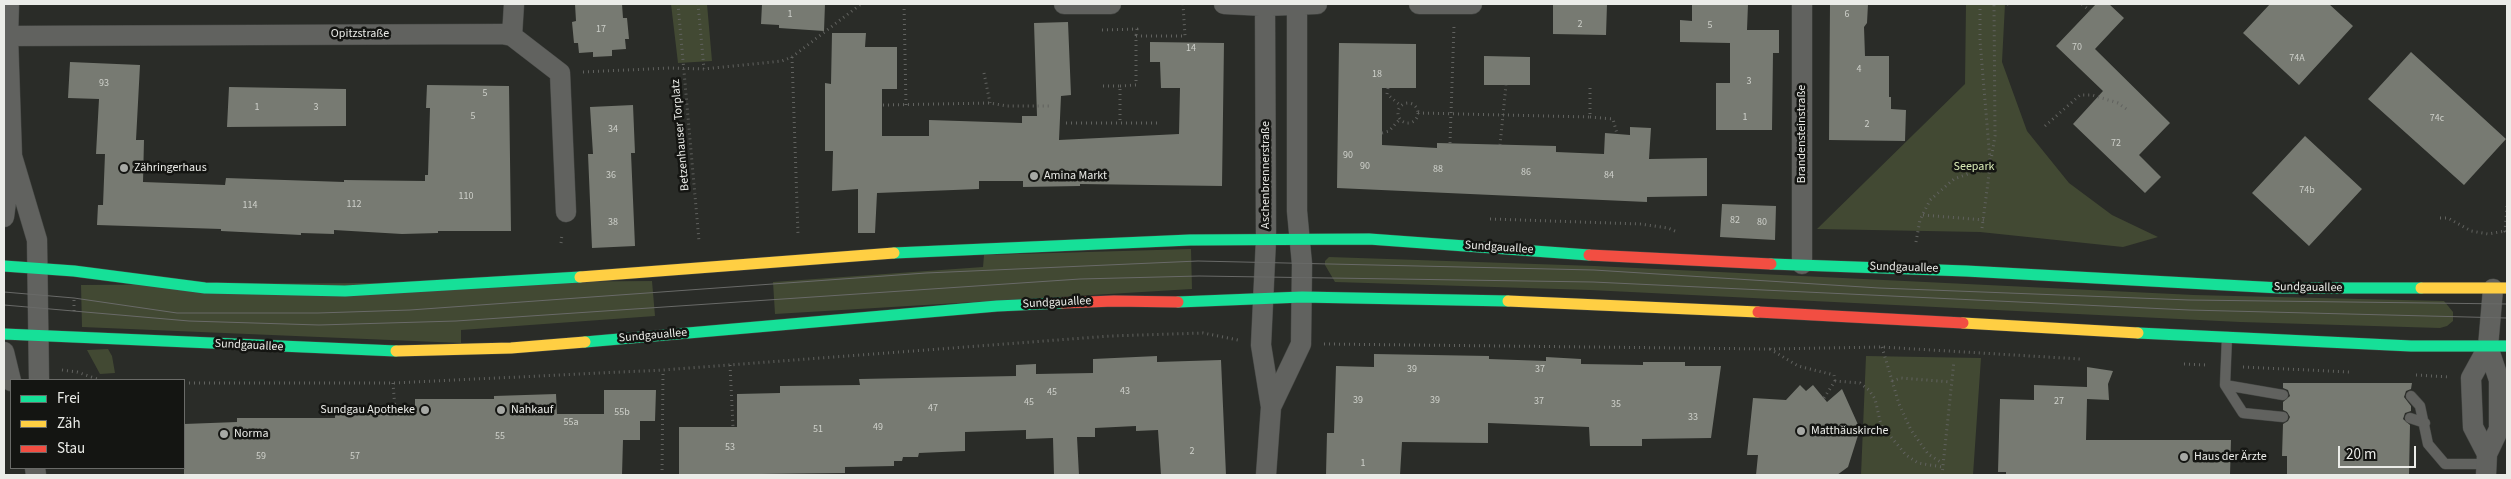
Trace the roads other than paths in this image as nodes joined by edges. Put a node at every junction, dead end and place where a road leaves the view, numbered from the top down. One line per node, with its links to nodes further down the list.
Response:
1 (9, 4): 12 (street)
2 (514, 4): 13 (street)
3 (1064, 4): 4 (street)
4 (1111, 4)
5 (1224, 4): 11 (street)
6 (1318, 4): 9 (street)
7 (1419, 4): 10 (street)
8 (1802, 4): 19 (street, Brandensteinstraße)
9 (1297, 5): 11 (street); 18 (street)
10 (1463, 5)
11 (1264, 6): 17 (street, Aschenbrennerstraße)
12 (8, 36): 13 (street, Opitzstraße); 14 (street)
13 (512, 36): 15 (street)
14 (12, 156): 16 (street); 21 (street)
15 (566, 212)
16 (4, 217)
17 (1266, 239): 18 (street, Sundgauallee); 21 (street, Sundgauallee); 24 (street, Aschenbrennerstraße)
18 (1300, 240): 19 (street, Sundgauallee); 23 (street)
19 (1802, 264): 22 (street, Sundgauallee)
20 (4, 266): 21 (street, Sundgauallee)
21 (38, 270): 26 (street)
22 (2500, 288): 28 (street)
23 (1302, 297): 24 (street, Sundgauallee); 27 (street, Sundgauallee); 35 (street)
24 (1263, 300): 26 (street, Sundgauallee); 35 (street, Aschenbrennerstraße)
25 (4, 334): 26 (street, Sundgauallee)
26 (38, 334): 31 (street)
27 (2227, 336): 28 (street, Sundgauallee); 32 (lane)
28 (2497, 347): 39 (street); 39 (street)
29 (4, 352): 30 (street)
30 (10, 379)
31 (39, 379)
32 (2225, 385): 33 (lane); 36 (lane)
33 (2283, 395)
34 (2411, 396): 38 (lane)
35 (1271, 407): 40 (street)
36 (2283, 416)
37 (2410, 418): 38 (lane)
38 (2425, 423): 39 (lane)
39 (2487, 465)
40 (1266, 475)

